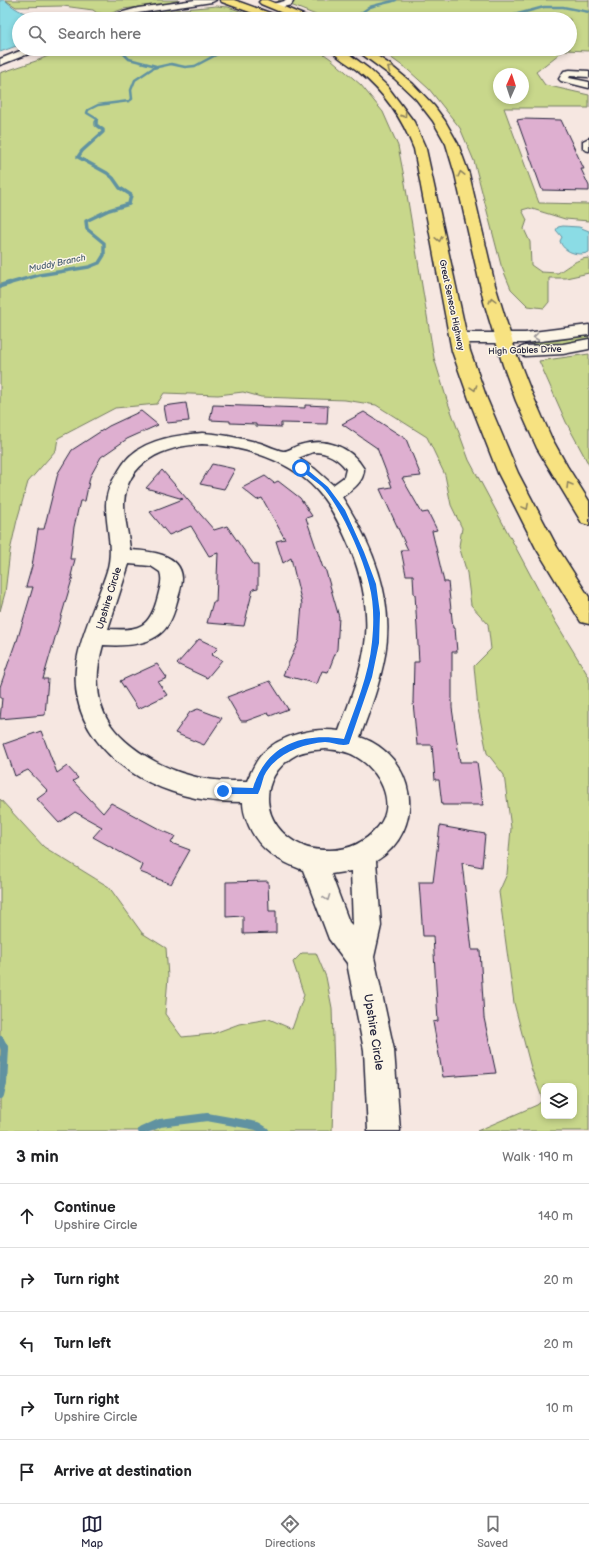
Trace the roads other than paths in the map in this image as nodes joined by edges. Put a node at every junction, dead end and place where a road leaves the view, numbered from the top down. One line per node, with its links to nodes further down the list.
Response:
1 (212, 0): 6 (street)
2 (225, 0): 7 (main road)
3 (256, 0): 5 (main road)
4 (288, 0): 5 (street)
5 (275, 6): 8 (main road)
6 (134, 12)
7 (258, 12)
8 (289, 12)
9 (15, 56): 12 (street)
10 (346, 56): 20 (main road, Great Seneca Highway, one-way to 20)
11 (372, 56): 18 (main road, one-way to 11)
12 (0, 62)
13 (589, 74): 14 (street)
14 (589, 85)
15 (589, 141): 16 (street)
16 (589, 148)
17 (589, 330): 18 (street, High Gables Drive, one-way to 18)
18 (505, 344): 19 (street, High Gables Drive); 20 (street, High Gables Drive); 23 (main road, one-way to 18)
19 (589, 344)
20 (460, 345): 25 (main road, Great Seneca Highway, one-way to 25)
21 (285, 458): 22 (street, Upshire Circle); 22 (street); 24 (street, Upshire Circle)
22 (331, 495): 27 (street, Upshire Circle)
23 (589, 518)
24 (119, 557): 26 (street, Upshire Circle); 26 (street)
25 (589, 616)
26 (96, 636): 28 (street, Upshire Circle)
27 (347, 742): 28 (street); 29 (street)
28 (255, 792): 30 (street)
29 (363, 855): 30 (street); 31 (street, Upshire Circle)
30 (313, 862): 31 (street, Upshire Circle, one-way to 31)
31 (360, 957): 32 (street, Upshire Circle)
32 (384, 1131)

